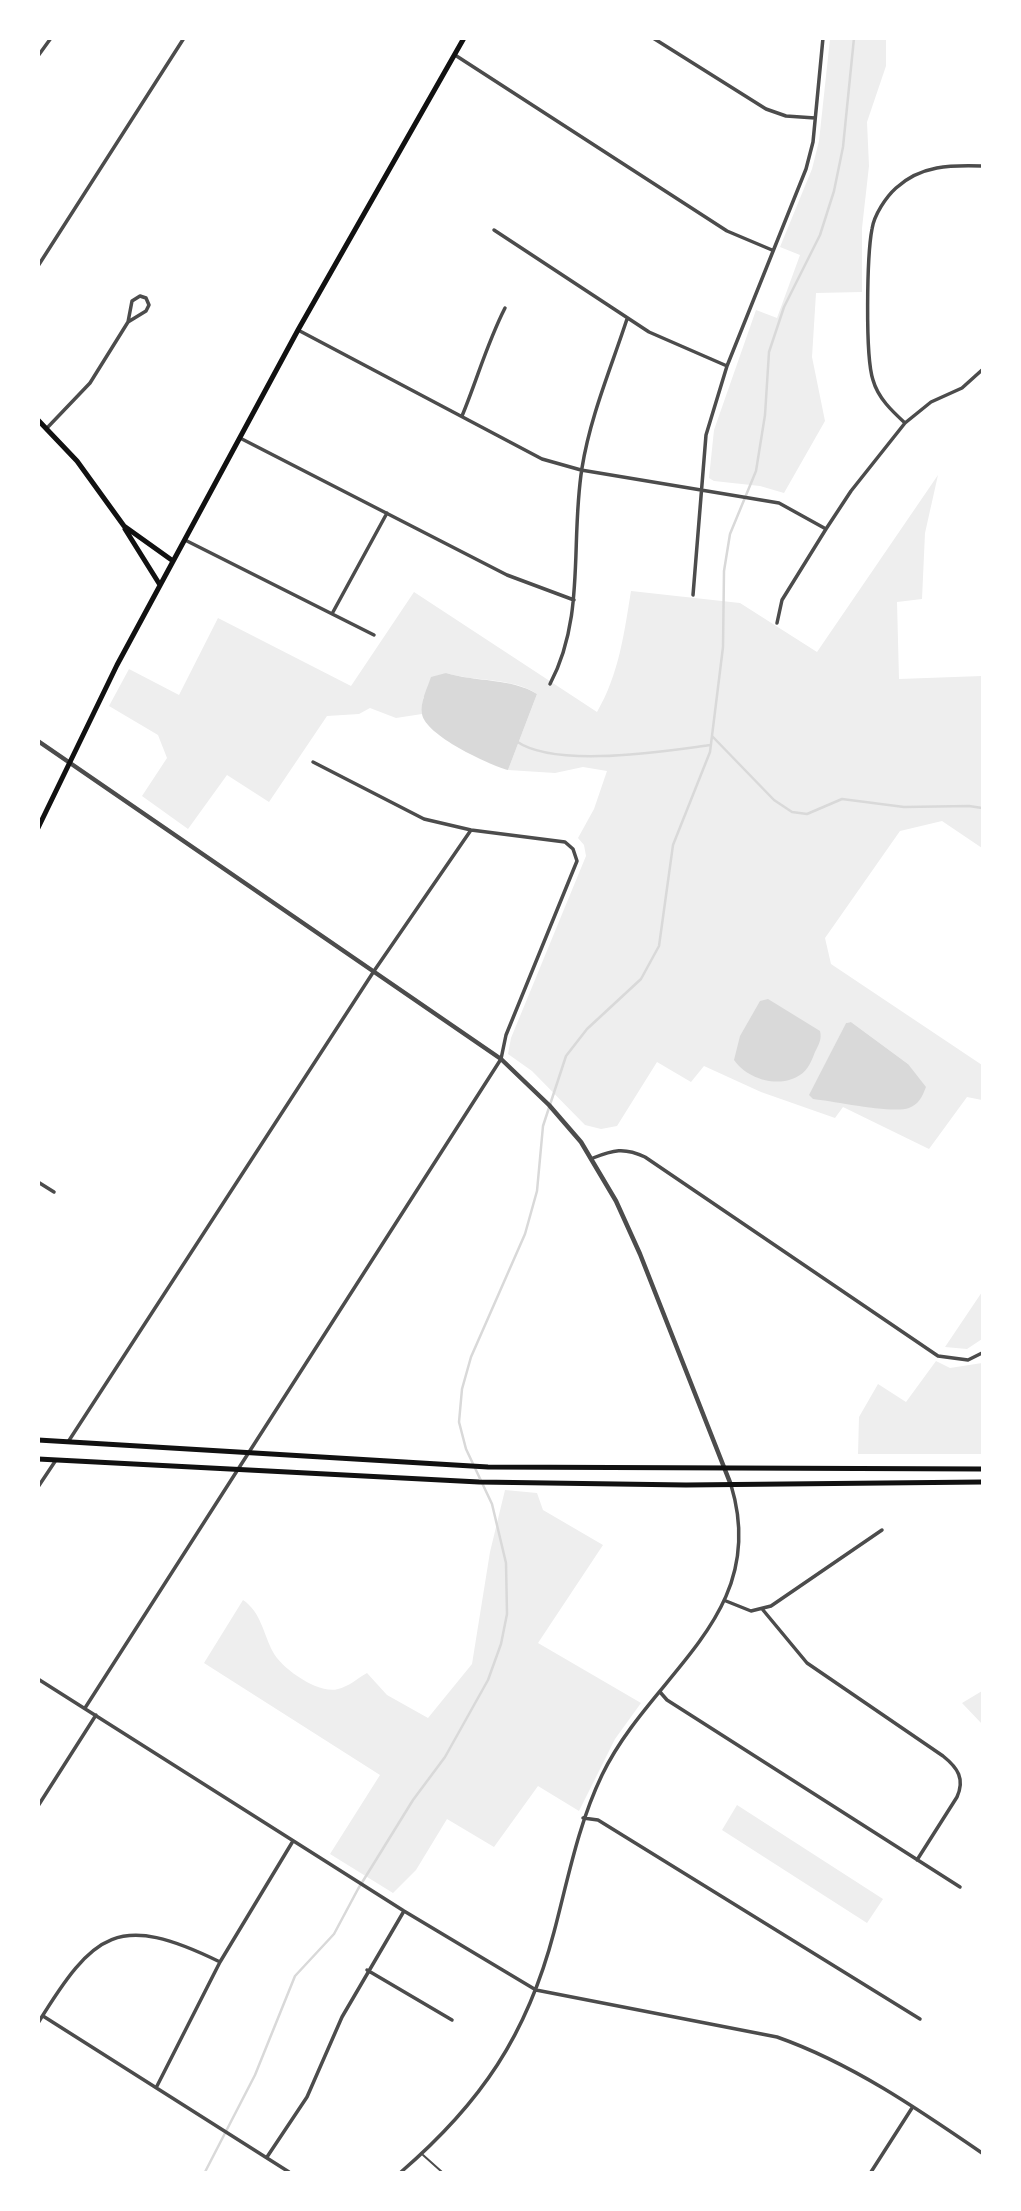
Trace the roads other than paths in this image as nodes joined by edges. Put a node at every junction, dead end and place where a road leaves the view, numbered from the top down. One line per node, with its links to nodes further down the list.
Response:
1 (51, 38): 6 (street)
2 (184, 38): 12 (street)
3 (464, 38): 7 (main road)
4 (653, 38): 8 (street)
5 (823, 38): 8 (street)
6 (38, 55)
7 (456, 55): 11 (street); 16 (main road)
8 (815, 118): 11 (street)
9 (982, 166): 21 (street)
10 (494, 230): 14 (street)
11 (772, 250): 17 (street)
12 (38, 266)
13 (505, 308): 19 (street)
14 (627, 319): 17 (street); 24 (street)
15 (128, 322): 15 (street); 22 (street)
16 (298, 330): 19 (street); 23 (main road)
17 (727, 366): 25 (street)
18 (982, 370): 21 (street)
19 (462, 416): 24 (street)
20 (38, 420): 22 (main road)
21 (905, 423): 28 (street)
22 (47, 428): 27 (main road)
23 (240, 438): 26 (street); 29 (main road)
24 (581, 470): 25 (street); 33 (street)
25 (701, 488): 28 (street); 32 (street)
26 (387, 513): 33 (street); 34 (street)
27 (124, 526): 30 (main road); 31 (main road)
28 (826, 529): 35 (street)
29 (185, 540): 30 (main road); 34 (street)
30 (173, 561): 31 (main road)
31 (160, 585): 39 (main road)
32 (693, 595)
33 (574, 600): 37 (street)
34 (333, 612): 36 (street)
35 (777, 623)
36 (374, 635)
37 (550, 684)
38 (38, 741): 39 (street)
39 (69, 762): 41 (main road); 43 (street)
40 (313, 762): 42 (street)
41 (38, 828)
42 (471, 830): 43 (street); 44 (street)
43 (374, 971): 44 (street); 50 (street)
44 (501, 1059): 45 (street); 51 (street)
45 (593, 1158): 48 (street); 55 (street)
46 (38, 1182): 47 (street)
47 (54, 1192)
48 (981, 1353)
49 (38, 1440): 50 (main road)
50 (68, 1442): 51 (main road)
51 (246, 1453): 54 (street); 55 (main road)
52 (38, 1459): 53 (main road)
53 (56, 1460): 54 (main road); 59 (street)
54 (237, 1468): 58 (main road); 65 (street)
55 (724, 1468): 56 (main road); 58 (street)
56 (982, 1469)
57 (982, 1482): 58 (main road)
58 (731, 1485): 61 (street)
59 (38, 1487)
60 (882, 1530): 62 (street)
61 (726, 1601): 62 (street); 64 (street)
62 (764, 1610): 70 (street)
63 (38, 1679): 65 (street)
64 (660, 1692): 68 (street); 70 (street)
65 (85, 1708): 66 (street)
66 (96, 1715): 67 (street); 69 (street)
67 (38, 1805)
68 (583, 1818): 75 (street); 77 (street)
69 (293, 1841): 72 (street); 73 (street)
70 (917, 1860): 71 (street)
71 (960, 1887)
72 (404, 1910): 74 (street); 75 (street)
73 (220, 1962): 76 (street); 80 (street)
74 (367, 1970): 78 (street); 84 (street)
75 (536, 1990): 81 (street); 83 (street)
76 (43, 2016): 79 (street); 80 (street)
77 (920, 2019)
78 (452, 2020)
79 (38, 2023)
80 (157, 2086): 84 (street)
81 (912, 2108): 82 (street); 88 (street)
82 (982, 2153)
83 (422, 2154): 86 (street); 87 (lane)
84 (267, 2157): 85 (street)
85 (289, 2172)
86 (401, 2172)
87 (442, 2172)
88 (871, 2172)

